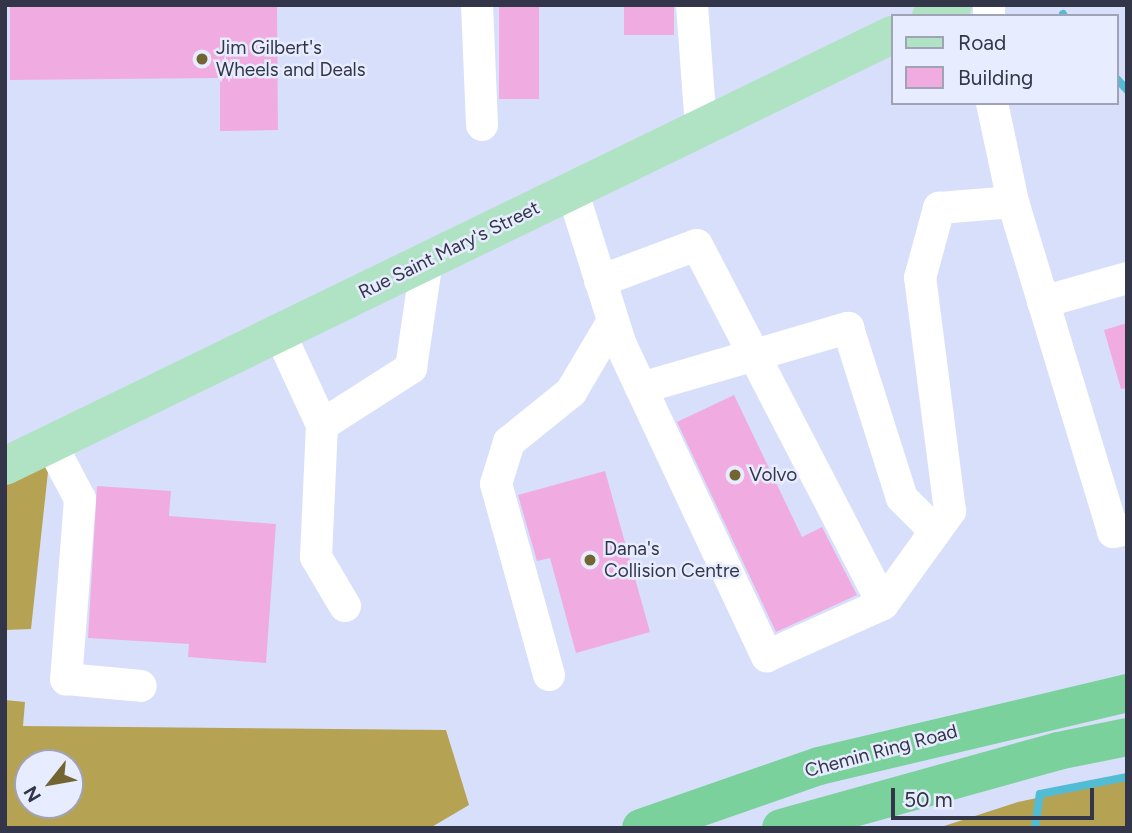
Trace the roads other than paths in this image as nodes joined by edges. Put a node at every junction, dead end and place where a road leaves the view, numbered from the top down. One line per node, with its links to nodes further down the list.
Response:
1 (477, 5): 5 (lane)
2 (692, 5): 6 (lane)
3 (890, 36): 6 (main road, Rue Saint Mary's Street)
4 (992, 105): 8 (lane)
5 (482, 125)
6 (701, 130): 7 (main road, Rue Saint Mary's Street)
7 (572, 190): 9 (main road, Rue Saint Mary's Street); 11 (lane)
8 (1013, 202): 12 (lane); 21 (lane)
9 (427, 260): 14 (main road, Rue Saint Mary's Street); 17 (lane)
10 (1127, 278): 12 (lane)
11 (600, 281): 13 (lane); 15 (lane)
12 (1043, 302): 20 (lane)
13 (613, 321): 16 (lane); 24 (lane)
14 (280, 334): 17 (lane); 18 (main road, Rue Saint Mary's Street)
15 (752, 356): 16 (lane); 21 (lane); 22 (lane)
16 (641, 388): 22 (lane)
17 (322, 425): 23 (lane)
18 (51, 444): 19 (main road, Rue Saint Mary's Street); 25 (lane)
19 (5, 466)
20 (1127, 529)
21 (935, 531): 22 (lane)
22 (883, 604)
23 (345, 606)
24 (549, 675)
25 (141, 686)
26 (1127, 693): 28 (highway, Chemin Ring Road)
27 (1127, 737): 29 (highway)
28 (641, 828)
29 (781, 828)

